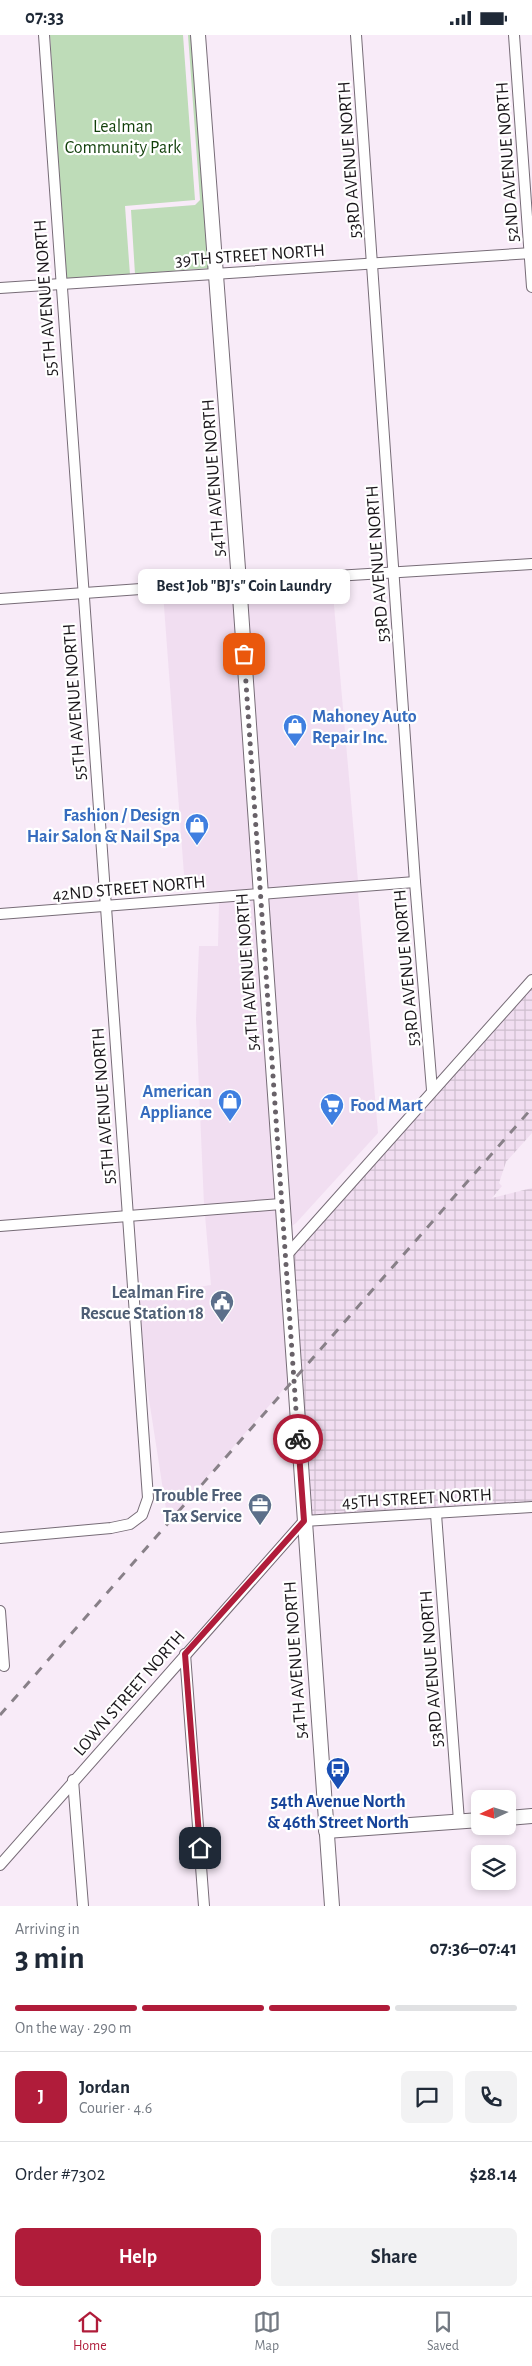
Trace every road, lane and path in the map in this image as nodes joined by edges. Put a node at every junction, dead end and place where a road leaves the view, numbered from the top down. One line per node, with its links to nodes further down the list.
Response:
1 (44, 35): 8 (street, 55TH AVENUE NORTH)
2 (198, 35): 7 (main road, 54TH AVENUE NORTH)
3 (356, 35): 6 (street, 53RD AVENUE NORTH)
4 (514, 35): 5 (street, 52ND AVENUE NORTH)
5 (531, 253): 6 (street, 39TH STREET NORTH); 9 (street, 52ND AVENUE NORTH)
6 (373, 264): 7 (street, 39TH STREET NORTH); 12 (street, 53RD AVENUE NORTH)
7 (216, 273): 8 (street, 39TH STREET NORTH); 13 (main road, 54TH AVENUE NORTH)
8 (60, 284): 10 (street, 39TH STREET NORTH); 14 (street, 55TH AVENUE NORTH)
9 (532, 287)
10 (0, 288)
11 (532, 564): 12 (street)
12 (394, 573): 13 (street); 16 (street, 53RD AVENUE NORTH)
13 (239, 581): 14 (street); 17 (main road, 54TH AVENUE NORTH)
14 (83, 593): 15 (street); 18 (street, 55TH AVENUE NORTH)
15 (0, 599)
16 (415, 882): 17 (street, 42ND STREET NORTH); 21 (street, 53RD AVENUE NORTH)
17 (261, 894): 18 (street, 42ND STREET NORTH); 22 (main road, 54TH AVENUE NORTH)
18 (105, 906): 19 (street, 42ND STREET NORTH); 23 (street, 55TH AVENUE NORTH)
19 (0, 914)
20 (532, 979): 21 (street)
21 (432, 1090): 25 (street)
22 (282, 1203): 23 (street); 25 (main road, 54TH AVENUE NORTH)
23 (127, 1217): 24 (street); 29 (street, 55TH AVENUE NORTH)
24 (0, 1226)
25 (285, 1257): 28 (main road, 54TH AVENUE NORTH)
26 (532, 1507): 27 (street, 45TH STREET NORTH)
27 (436, 1514): 28 (street, 45TH STREET NORTH); 37 (street, 53RD AVENUE NORTH)
28 (304, 1521): 31 (street, LOWN STREET NORTH); 38 (main road, 54TH AVENUE NORTH)
29 (0, 1538)
30 (0, 1611): 32 (street)
31 (185, 1654): 33 (street, LOWN STREET NORTH); 41 (street)
32 (4, 1666)
33 (74, 1780): 39 (street, LOWN STREET NORTH); 40 (street)
34 (532, 1817): 35 (main road)
35 (516, 1818)
36 (471, 1820): 37 (main road)
37 (459, 1821): 38 (main road)
38 (326, 1831): 42 (main road, 54TH AVENUE NORTH)
39 (0, 1865)
40 (83, 1906)
41 (204, 1906)
42 (332, 1906)

